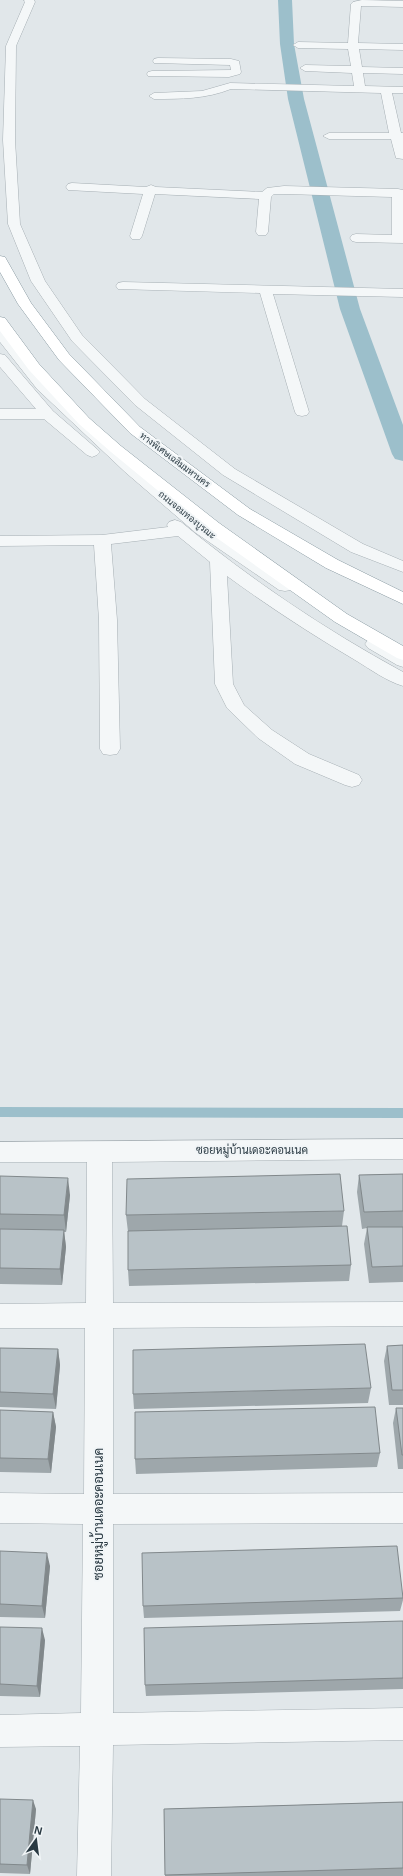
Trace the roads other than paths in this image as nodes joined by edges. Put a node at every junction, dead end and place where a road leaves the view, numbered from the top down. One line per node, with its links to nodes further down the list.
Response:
1 (29, 0): 46 (street)
2 (366, 1): 3 (street); 6 (street)
3 (403, 4)
4 (319, 33): 8 (street)
5 (298, 45): 8 (street)
6 (353, 46): 7 (street); 8 (street); 11 (street)
7 (403, 48)
8 (324, 57): 10 (street); 11 (street); 16 (street)
9 (158, 61): 14 (street)
10 (306, 68)
11 (357, 69): 12 (street); 17 (street)
12 (403, 71)
13 (152, 74): 14 (street)
14 (229, 74): 15 (street)
15 (230, 86): 16 (street); 20 (street)
16 (328, 88): 17 (street)
17 (360, 88): 18 (street)
18 (386, 89): 19 (street); 22 (street)
19 (403, 90)
20 (154, 96)
21 (329, 136): 22 (street)
22 (400, 136): 23 (street)
23 (400, 156)
24 (72, 187): 25 (street)
25 (151, 189): 27 (street); 29 (street)
26 (401, 194): 27 (street); 31 (street)
27 (265, 196): 28 (street)
28 (262, 232)
29 (136, 236)
30 (356, 238): 31 (street)
31 (400, 239)
32 (0, 260): 47 (highway, ทางพิเศษเฉลิมมหานคร)
33 (123, 286): 34 (street)
34 (265, 289): 35 (street); 39 (street)
35 (403, 293)
36 (0, 321): 48 (highway)
37 (0, 334): 49 (street, ถนนจอมทองบูรณะ)
38 (0, 358): 41 (street)
39 (302, 412)
40 (0, 414): 41 (street)
41 (48, 414): 42 (street)
42 (181, 530): 43 (street); 45 (street)
43 (102, 540): 44 (street); 51 (street)
44 (0, 541)
45 (218, 562): 50 (street); 52 (street)
46 (403, 567)
47 (403, 599)
48 (403, 654)
49 (403, 661)
50 (403, 680)
51 (110, 749)
52 (352, 780)
53 (403, 1149): 54 (street, ซอยหมู่บ้านเดอะคอนเนค)
54 (100, 1151): 55 (street, ซอยหมู่บ้านเดอะคอนเนค); 58 (street, ซอยหมู่บ้านเดอะคอนเนค)
55 (0, 1152)
56 (403, 1314): 58 (street)
57 (0, 1316): 58 (street)
58 (99, 1316): 61 (street, ซอยหมู่บ้านเดอะคอนเนค)
59 (0, 1508): 61 (street)
60 (403, 1508): 61 (street)
61 (98, 1509): 63 (street, ซอยหมู่บ้านเดอะคอนเนค)
62 (403, 1724): 63 (street)
63 (97, 1729): 64 (street); 65 (street, ซอยหมู่บ้านเดอะคอนเนค)
64 (0, 1731)
65 (94, 1876)

